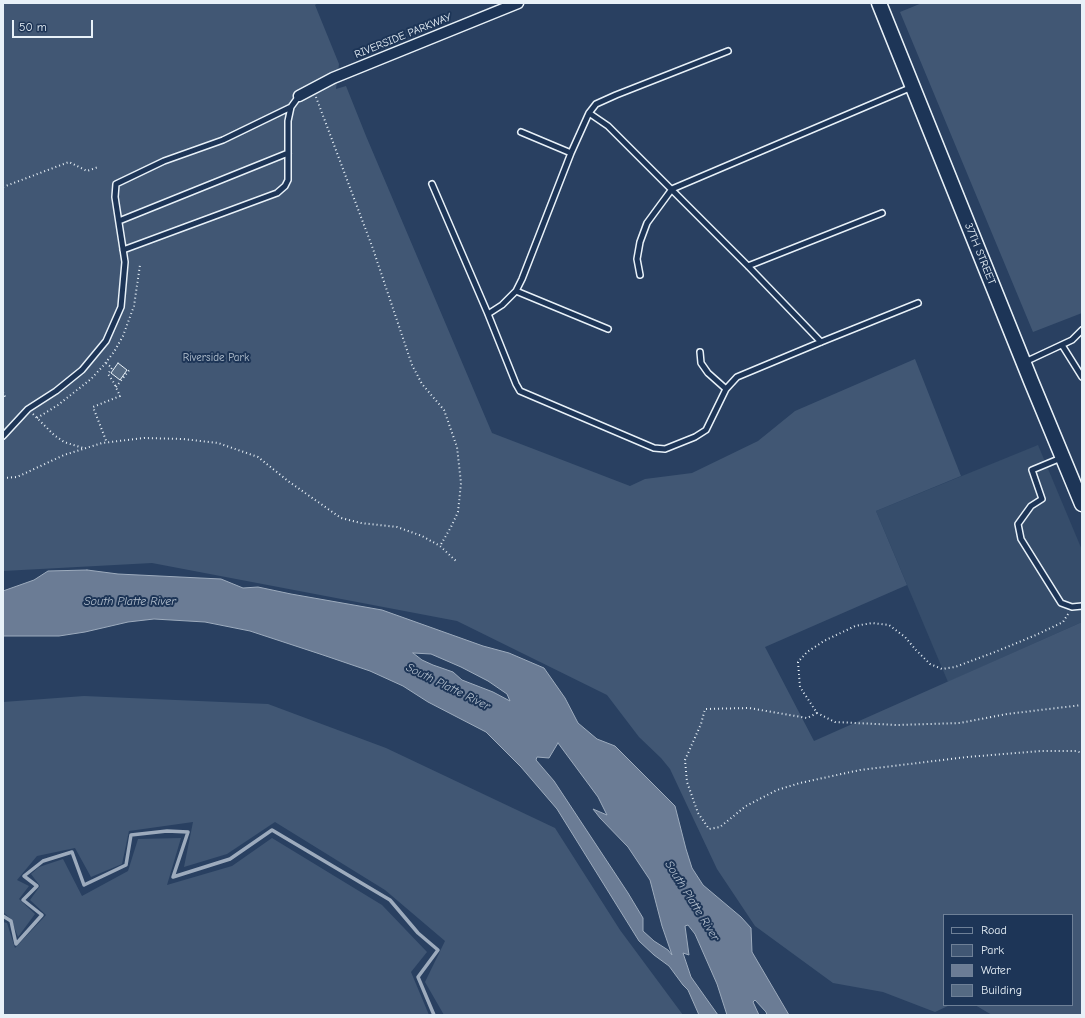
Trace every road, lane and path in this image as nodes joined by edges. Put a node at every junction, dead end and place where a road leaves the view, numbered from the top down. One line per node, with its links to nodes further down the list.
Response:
1 (518, 3): 5 (street, RIVERSIDE PARKWAY)
2 (879, 3): 4 (main road, 37TH STREET)
3 (728, 51): 8 (lane)
4 (913, 86): 15 (lane); 30 (main road, 37TH STREET)
5 (299, 96): 7 (lane)
6 (316, 96): 44 (path)
7 (291, 107): 10 (lane); 17 (lane)
8 (589, 113): 11 (lane); 15 (lane)
9 (521, 132): 11 (lane)
10 (288, 153): 17 (lane); 18 (lane)
11 (571, 153): 21 (lane)
12 (98, 167): 14 (path)
13 (432, 184): 23 (lane)
14 (3, 187)
15 (672, 189): 19 (lane); 20 (lane)
16 (882, 213): 19 (lane)
17 (118, 221): 18 (lane)
18 (123, 250): 37 (lane)
19 (748, 266): 26 (lane)
20 (640, 275)
21 (516, 291): 23 (lane); 24 (lane)
22 (918, 303): 26 (lane)
23 (488, 314): 34 (lane)
24 (608, 329)
25 (1082, 330): 27 (lane)
26 (821, 342): 34 (lane)
27 (1062, 345): 30 (lane); 32 (lane)
28 (700, 352): 34 (lane)
29 (106, 363): 33 (path)
30 (1024, 363): 41 (main road, 37TH STREET)
31 (130, 369): 33 (path)
32 (1082, 377)
33 (116, 386): 39 (path)
34 (726, 389)
35 (3, 392): 36 (path)
36 (6, 399)
37 (28, 409): 38 (lane); 40 (path)
38 (3, 436)
39 (107, 443): 40 (path); 44 (path)
40 (84, 449): 42 (path)
41 (1063, 457): 43 (main road, 37TH STREET); 47 (lane)
42 (3, 478)
43 (1082, 504)
44 (440, 546): 45 (path)
45 (456, 561)
46 (1082, 606): 47 (lane)
47 (1072, 608): 49 (path)
48 (1082, 705): 49 (path)
49 (817, 713): 50 (path)
50 (1082, 753)

